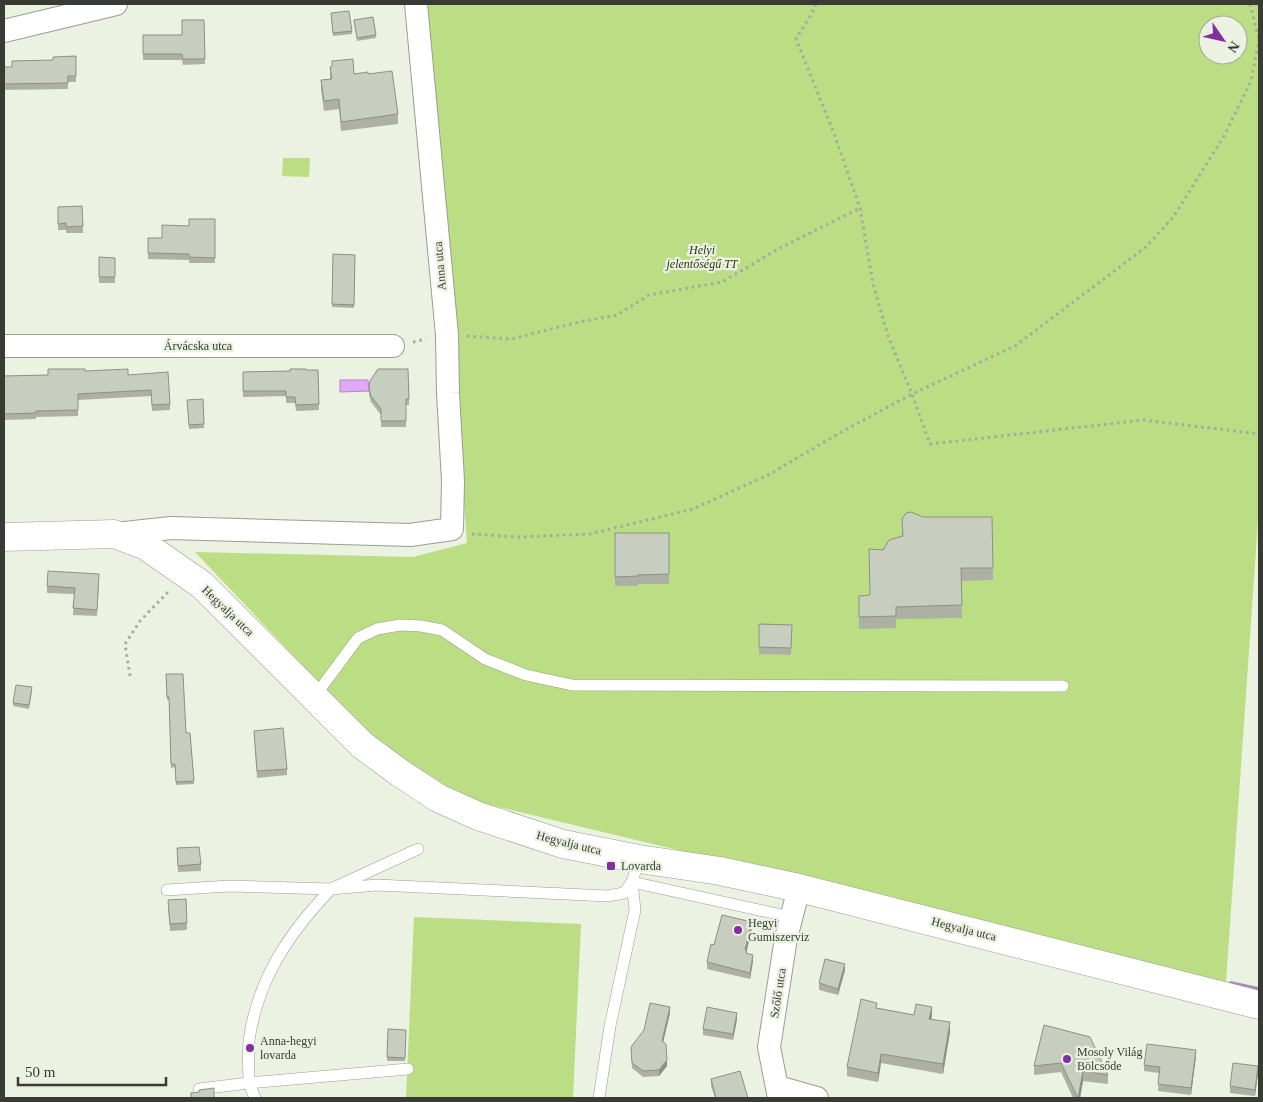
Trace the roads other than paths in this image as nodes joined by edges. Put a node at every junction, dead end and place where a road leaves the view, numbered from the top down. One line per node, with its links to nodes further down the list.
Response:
1 (110, 4): 3 (street)
2 (416, 4): 6 (street, Anna utca)
3 (4, 31)
4 (4, 346): 5 (street, Árvácska utca)
5 (392, 346)
6 (114, 534): 7 (street); 9 (street, Hegyalja utca)
7 (4, 537)
8 (1063, 686): 9 (lane)
9 (315, 696): 11 (street, Hegyalja utca)
10 (418, 849): 12 (lane)
11 (636, 871): 12 (lane); 14 (street, Hegyalja utca); 21 (lane)
12 (331, 888): 13 (lane); 17 (lane)
13 (167, 890)
14 (796, 900): 15 (street, Hegyalja utca); 19 (street, Szőlő utca)
15 (1259, 1005)
16 (408, 1069): 17 (lane)
17 (249, 1083): 18 (lane); 20 (lane)
18 (199, 1089)
19 (779, 1092): 22 (street)
20 (255, 1098)
21 (599, 1098)
22 (817, 1098)

